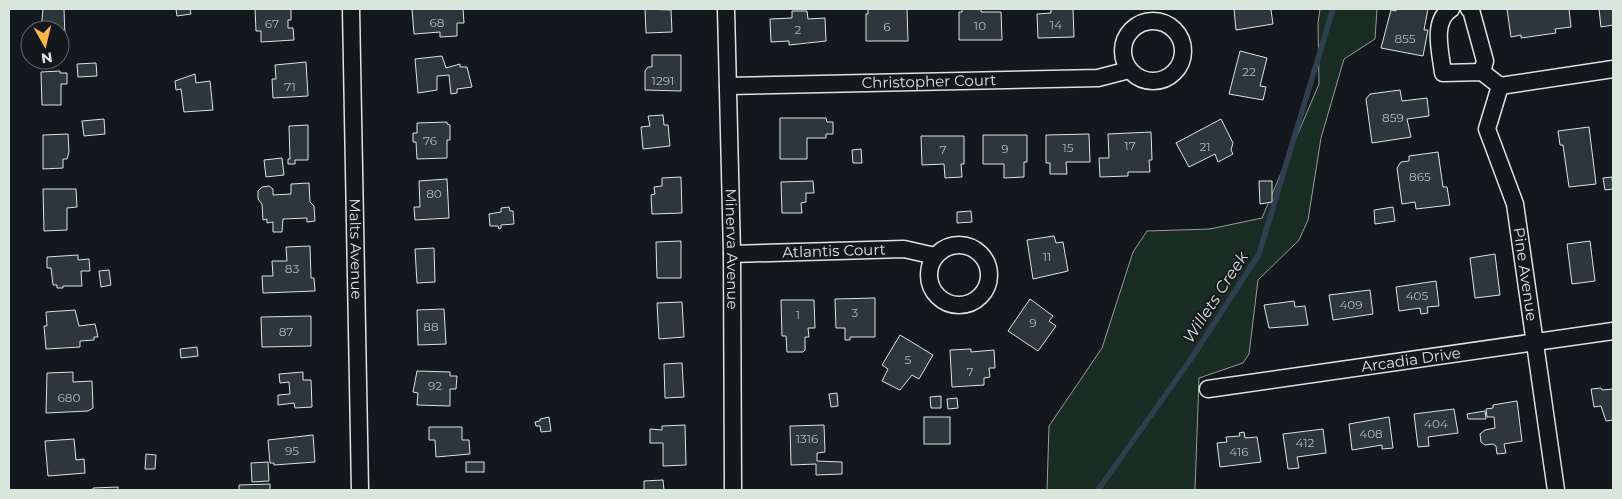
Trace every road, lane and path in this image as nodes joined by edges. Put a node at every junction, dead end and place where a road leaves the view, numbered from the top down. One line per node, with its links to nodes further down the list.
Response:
1 (351, 9): 15 (street, Malts Avenue)
2 (726, 9): 8 (street, Minerva Avenue)
3 (1450, 9): 7 (street)
4 (1469, 9): 7 (street)
5 (1613, 69): 9 (street)
6 (1129, 70): 8 (street, Christopher Court)
7 (1482, 72): 9 (street)
8 (728, 86): 10 (street, Minerva Avenue)
9 (1500, 86): 13 (street, Pine Avenue)
10 (732, 254): 11 (street, Atlantis Court); 16 (street, Minerva Avenue)
11 (935, 256)
12 (1613, 331): 13 (street, Arcadia Drive)
13 (1535, 342): 14 (street, Arcadia Drive); 17 (street, Pine Avenue)
14 (1208, 389)
15 (360, 490)
16 (734, 490)
17 (1556, 490)

